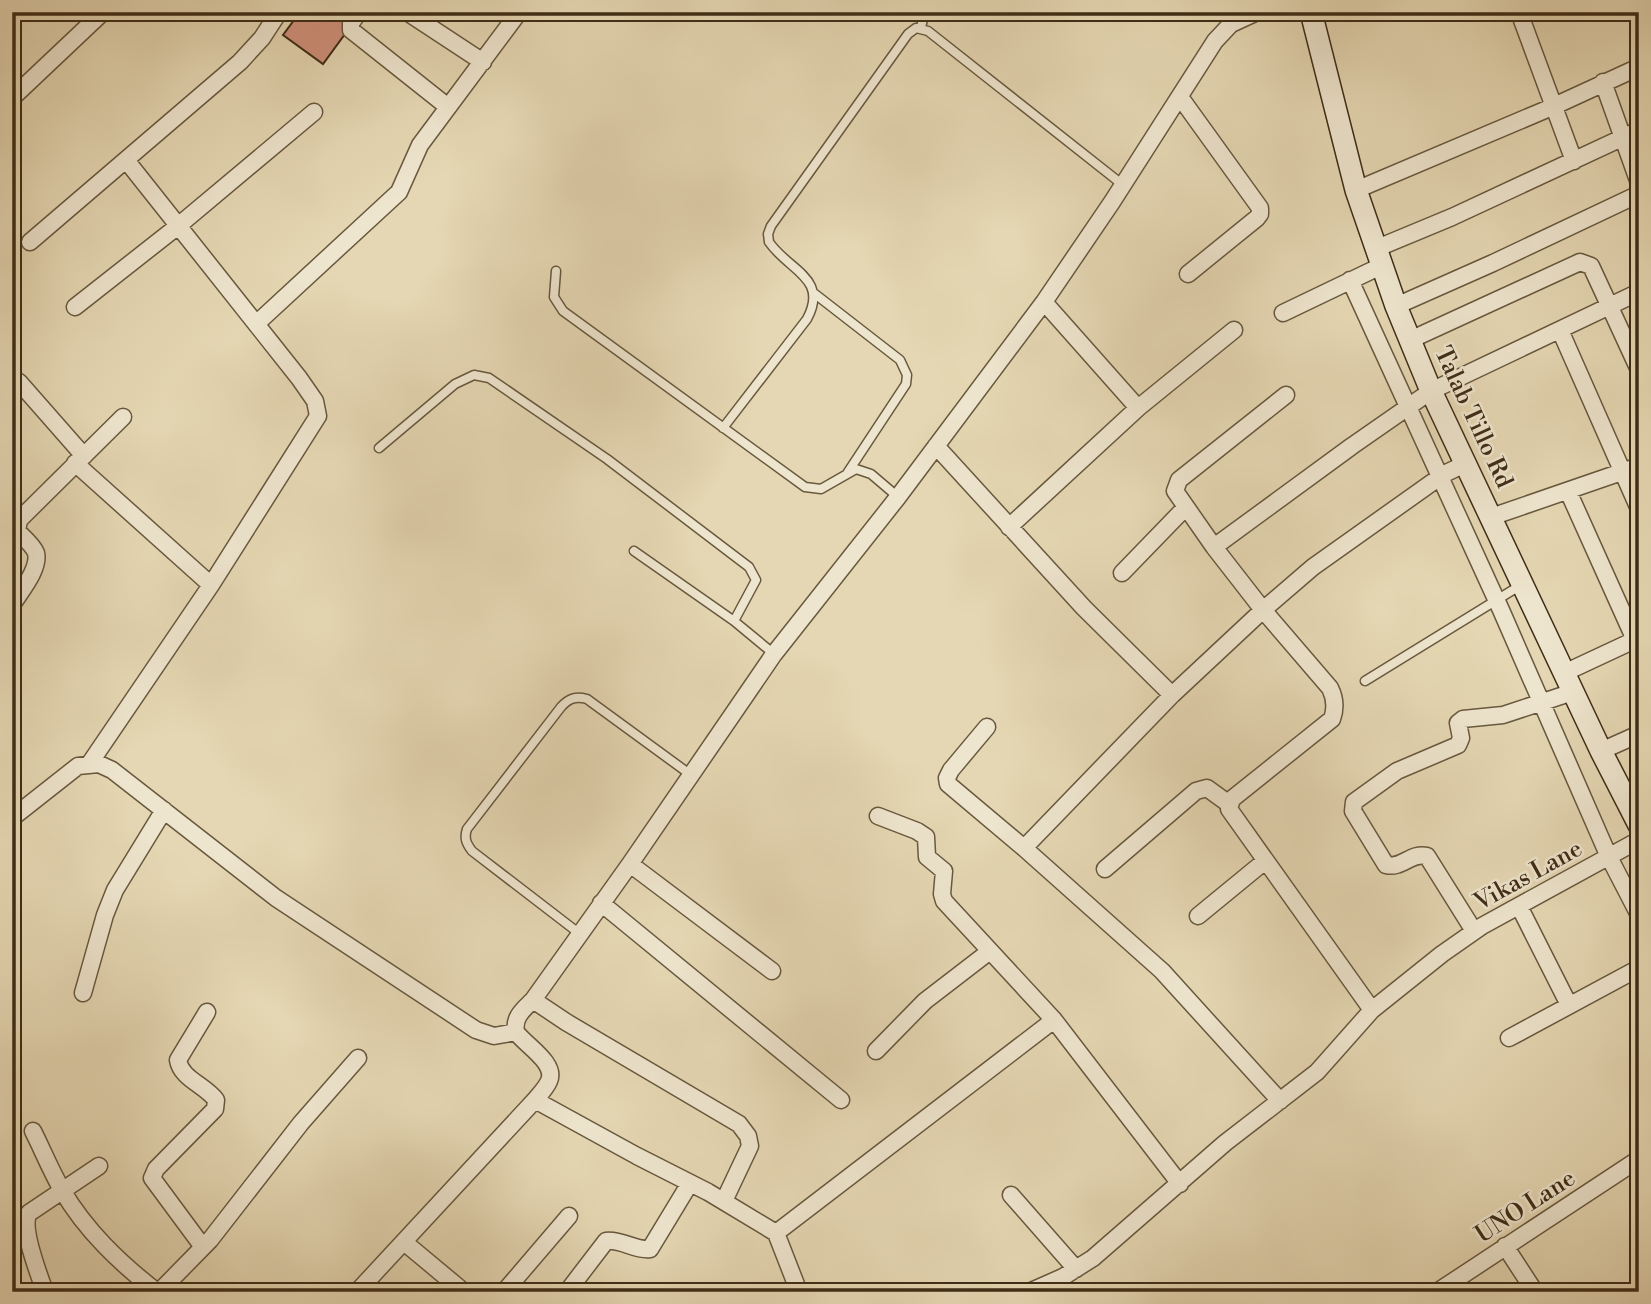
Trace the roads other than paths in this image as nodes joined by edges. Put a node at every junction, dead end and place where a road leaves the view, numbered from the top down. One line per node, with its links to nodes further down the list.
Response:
1 (103, 12): 15 (street)
2 (279, 12): 21 (street)
3 (359, 12): 16 (street)
4 (407, 12): 11 (street)
5 (519, 12): 11 (street)
6 (925, 12): 10 (lane)
7 (1257, 12): 14 (street)
8 (1311, 12): 25 (main road, Talab Tillo Rd)
9 (1519, 12): 17 (street)
10 (921, 27): 24 (lane); 33 (lane)
11 (484, 62): 16 (street)
12 (1639, 66): 13 (street)
13 (1603, 82): 17 (street); 20 (street)
14 (1180, 97): 24 (street); 31 (street)
15 (12, 98)
16 (448, 107): 39 (street)
17 (1552, 107): 22 (street); 25 (street)
18 (314, 111): 27 (street)
19 (1639, 130): 20 (street)
20 (1622, 138): 22 (street); 23 (street)
21 (126, 160): 27 (street); 28 (street)
22 (1574, 161): 29 (street)
23 (1639, 183)
24 (1123, 184): 34 (street)
25 (1356, 190): 29 (main road, Talab Tillo Rd)
26 (1639, 194): 35 (street)
27 (178, 226): 37 (street); 39 (street)
28 (30, 242)
29 (1365, 269): 35 (main road, Talab Tillo Rd); 38 (street); 46 (street)
30 (556, 271): 49 (lane)
31 (1188, 274)
32 (1639, 292): 36 (street)
33 (815, 294): 49 (lane); 55 (lane)
34 (1044, 302): 47 (street); 50 (street)
35 (1396, 306): 42 (main road, Talab Tillo Rd)
36 (1611, 306): 41 (street); 42 (street); 43 (street)
37 (75, 307)
38 (1283, 313)
39 (256, 324): 66 (street)
40 (1234, 330): 47 (street)
41 (1560, 330): 46 (street); 56 (street)
42 (1410, 340): 46 (main road, Talab Tillo Rd)
43 (1639, 370)
44 (19, 382): 52 (street)
45 (1286, 395): 59 (street)
46 (1418, 399): 54 (main road, Talab Tillo Rd); 54 (street); 63 (street)
47 (1138, 408): 62 (street)
48 (123, 416): 52 (street)
49 (723, 428): 55 (lane)
50 (936, 446): 58 (street); 62 (street)
51 (379, 448): 70 (lane)
52 (79, 460): 66 (street); 68 (street)
53 (1639, 466): 56 (street)
54 (1450, 471): 61 (main road, Talab Tillo Rd); 67 (street); 69 (street)
55 (848, 472): 58 (lane)
56 (1621, 472): 57 (street); 60 (street)
57 (1568, 491): 61 (street); 71 (street)
58 (898, 497): 72 (street)
59 (1185, 508): 63 (street); 65 (street)
60 (1639, 509)
61 (1491, 517): 67 (main road, Talab Tillo Rd)
62 (1009, 527): 75 (street)
63 (1214, 547): 69 (street)
64 (634, 551): 70 (lane)
65 (1122, 573)
66 (211, 585): 79 (street)
67 (1507, 592): 73 (lane); 74 (main road, Talab Tillo Rd); 74 (street)
68 (12, 605)
69 (1263, 610): 75 (street); 81 (street)
70 (734, 621): 72 (lane)
71 (1637, 639): 74 (street)
72 (774, 654): 80 (street)
73 (1366, 681)
74 (1557, 693): 78 (main road, Talab Tillo Rd); 85 (street); 94 (street)
75 (1172, 695): 86 (street)
76 (987, 727): 86 (street)
77 (1639, 734): 78 (street)
78 (1601, 751): 85 (main road, Talab Tillo Rd)
79 (90, 763): 82 (street); 83 (street)
80 (691, 775): 88 (street); 95 (lane)
81 (1229, 804): 87 (street); 89 (street)
82 (164, 810): 99 (street); 105 (street)
83 (15, 812)
84 (878, 816): 96 (street)
85 (1628, 843): 91 (street, Vikas Lane); 92 (street)
86 (1024, 848): 111 (street)
87 (1265, 861): 93 (street); 102 (street)
88 (630, 864): 90 (street); 98 (street)
89 (1105, 869)
90 (601, 903): 95 (street); 110 (street)
91 (1519, 906): 94 (street, Vikas Lane); 101 (street)
92 (1639, 915)
93 (1198, 916)
94 (1474, 931): 102 (street, Vikas Lane)
95 (580, 934): 100 (street)
96 (990, 951): 104 (street); 107 (street)
97 (1639, 968): 101 (street)
98 (772, 971)
99 (83, 993)
100 (533, 999): 105 (street); 119 (street)
101 (1569, 1006): 106 (street)
102 (1372, 1010): 111 (street, Vikas Lane)
103 (207, 1012): 124 (street)
104 (1054, 1020): 116 (street); 121 (street)
105 (516, 1032): 109 (street)
106 (1509, 1038)
107 (876, 1051)
108 (358, 1058): 124 (street)
109 (535, 1100): 115 (street); 122 (street)
110 (841, 1100)
111 (1280, 1101): 116 (street, Vikas Lane)
112 (33, 1132): 117 (street)
113 (1639, 1159): 123 (street, UNO Lane)
114 (99, 1166): 117 (street)
115 (690, 1183): 119 (street); 131 (street)
116 (1180, 1184): 125 (street, Vikas Lane)
117 (62, 1190): 126 (street); 127 (street)
118 (1011, 1195): 125 (street)
119 (724, 1201): 121 (street)
120 (569, 1216): 130 (street)
121 (776, 1233): 132 (street)
122 (404, 1242): 128 (street); 129 (street)
123 (1504, 1246): 134 (street, UNO Lane); 135 (street)
124 (202, 1247): 126 (street)
125 (1076, 1269): 133 (street, Vikas Lane)
126 (166, 1289)
127 (44, 1292)
128 (357, 1292)
129 (464, 1292)
130 (504, 1292)
131 (567, 1292)
132 (799, 1292)
133 (1030, 1292)
134 (1437, 1292)
135 (1535, 1292)

